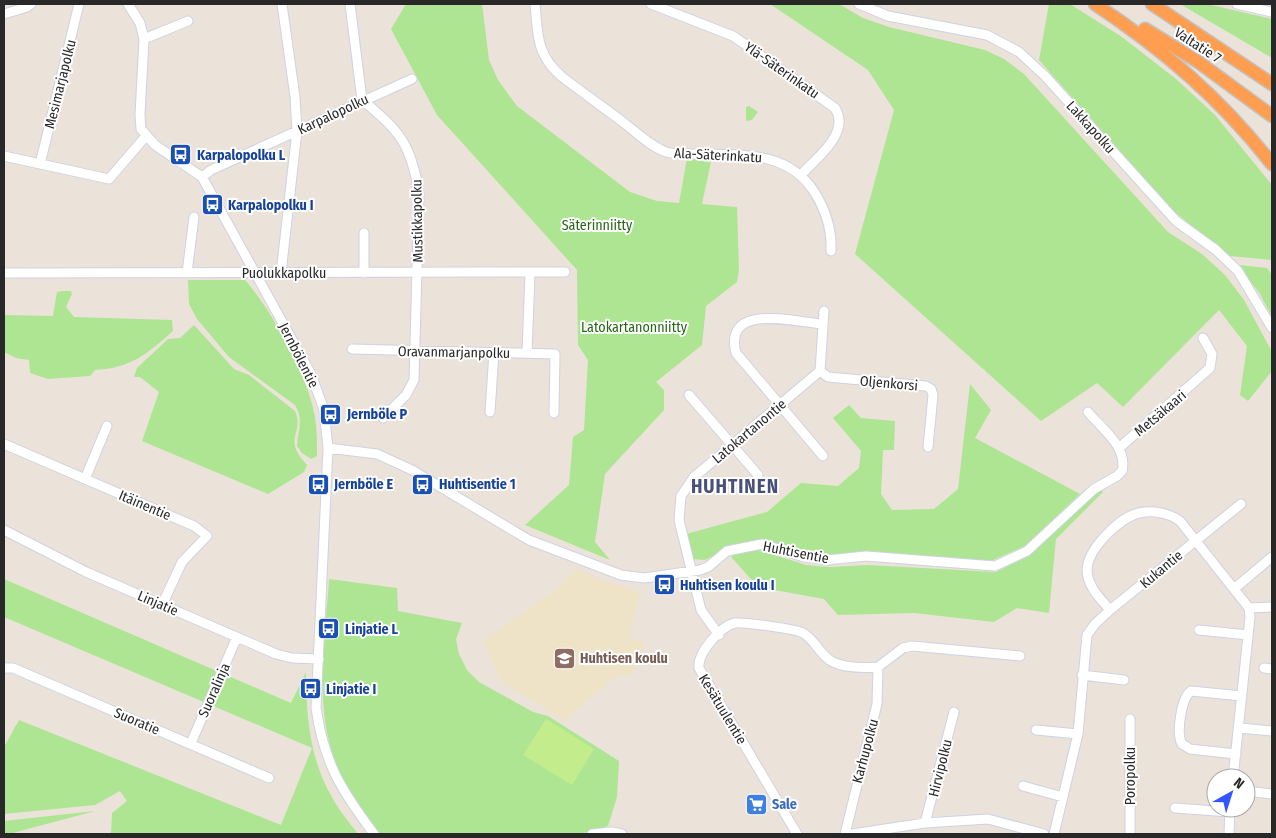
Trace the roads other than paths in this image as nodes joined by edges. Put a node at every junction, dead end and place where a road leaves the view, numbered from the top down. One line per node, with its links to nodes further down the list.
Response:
1 (31, 4): 14 (street)
2 (80, 4): 26 (street, Mesimarjapolku)
3 (128, 4): 17 (street)
4 (282, 4): 23 (street)
5 (350, 4): 21 (street)
6 (535, 4): 28 (street, Ala-Säterinkatu)
7 (651, 4): 28 (street, Ylä-Säterinkatu)
8 (859, 4): 43 (street, Lakkapolku)
9 (1095, 4): 27 (highway)
10 (1105, 4): 22 (highway, Valtatie 7)
11 (1152, 4): 16 (highway, Valtatie 7)
12 (1237, 4): 13 (street)
13 (1272, 12)
14 (4, 14)
15 (188, 21): 17 (street)
16 (1191, 30): 18 (highway); 20 (highway, Valtatie 7)
17 (144, 39): 24 (street)
18 (1272, 74)
19 (412, 78): 21 (street, Karpalopolku)
20 (1272, 84)
21 (362, 100): 23 (street, Karpalopolku); 39 (street, Mustikkapolku)
22 (1272, 116)
23 (296, 131): 29 (street, Karpalopolku); 37 (street)
24 (146, 136): 26 (street); 29 (street, Jernbölentie)
25 (4, 156): 26 (street)
26 (40, 164)
27 (1272, 164)
28 (801, 175): 32 (street, Ala-Säterinkatu)
29 (202, 177): 36 (street, Jernbölentie)
30 (194, 217): 35 (street)
31 (364, 233): 38 (street)
32 (831, 251)
33 (565, 272): 40 (street, Puolukkapolku)
34 (4, 273): 35 (street, Puolukkapolku)
35 (187, 273): 36 (street, Puolukkapolku)
36 (256, 273): 37 (street, Puolukkapolku); 60 (street, Jernbölentie)
37 (281, 273): 38 (street, Puolukkapolku)
38 (364, 273): 39 (street, Puolukkapolku)
39 (418, 273): 40 (street, Puolukkapolku); 46 (street, Mustikkapolku)
40 (530, 273): 48 (street)
41 (824, 311): 42 (street)
42 (823, 324): 49 (street); 51 (street)
43 (1272, 328)
44 (1203, 338): 61 (street, Metsäkaari)
45 (352, 349): 46 (street, Oravanmarjanpolku)
46 (416, 351): 47 (street, Oravanmarjanpolku); 55 (street, Mustikkapolku)
47 (494, 352): 48 (street, Oravanmarjanpolku); 52 (street)
48 (527, 353): 53 (street, Oravanmarjanpolku)
49 (820, 371): 51 (street, Latokartanontie); 59 (street, Oljenkorsi)
50 (689, 395): 58 (street)
51 (779, 405): 58 (street, Latokartanontie); 62 (street)
52 (490, 412)
53 (554, 412)
54 (1088, 412): 61 (street)
55 (383, 418)
56 (107, 426): 64 (street)
57 (4, 444): 64 (street, Itäinentie)
58 (732, 444): 63 (street); 69 (street, Latokartanontie)
59 (928, 447)
60 (328, 448): 69 (street, Huhtisentie); 80 (street, Jernbölentie)
61 (1119, 448): 69 (street, Huhtisentie)
62 (823, 456)
63 (758, 475)
64 (85, 479): 71 (street, Itäinentie)
65 (1241, 504): 67 (street)
66 (4, 530): 71 (street, Linjatie)
67 (1196, 540): 70 (street, Kukantie); 74 (street, Kukantie); 74 (street)
68 (1272, 557): 70 (street)
69 (692, 571): 76 (street, Latokartanontie)
70 (1235, 588): 73 (street, Kukantie)
71 (162, 605): 78 (street, Linjatie)
72 (1272, 607): 73 (street)
73 (1249, 608): 77 (street)
74 (1110, 610): 83 (street, Kukantie)
75 (1199, 630): 77 (street)
76 (719, 635): 81 (street, Kesätuulentie); 108 (street, Kesätuulentie)
77 (1248, 635): 85 (street)
78 (237, 637): 80 (street, Linjatie); 92 (street, Suoralinja)
79 (1020, 656): 81 (street)
80 (318, 659): 105 (street, Jernbölentie)
81 (878, 667): 109 (street, Karhupolku)
82 (4, 668): 92 (street, Suoratie)
83 (1082, 675): 84 (street); 91 (street, Kukantie)
84 (1124, 680)
85 (1242, 696): 88 (street); 93 (street)
86 (954, 712): 103 (street, Hirvipolku)
87 (1130, 718): 113 (street, Poropolku)
88 (1239, 728): 90 (street); 93 (street)
89 (1036, 730): 91 (street)
90 (1272, 731)
91 (1078, 734): 99 (street, Kukantie)
92 (191, 743): 95 (street, Suoratie)
93 (1236, 754): 94 (street)
94 (1234, 768)
95 (270, 778)
96 (1023, 786): 99 (street)
97 (1256, 792): 98 (street)
98 (1272, 794)
99 (1063, 796): 112 (street, Kukantie)
100 (1175, 808): 101 (street)
101 (1206, 809)
102 (1230, 818): 114 (street)
103 (925, 823): 110 (street); 111 (street)
104 (611, 833): 106 (street); 107 (street)
105 (374, 834)
106 (592, 834)
107 (622, 834)
108 (798, 834)
109 (845, 834)
110 (852, 834)
111 (1044, 834)
112 (1054, 834)
113 (1130, 834)
114 (1229, 834)

